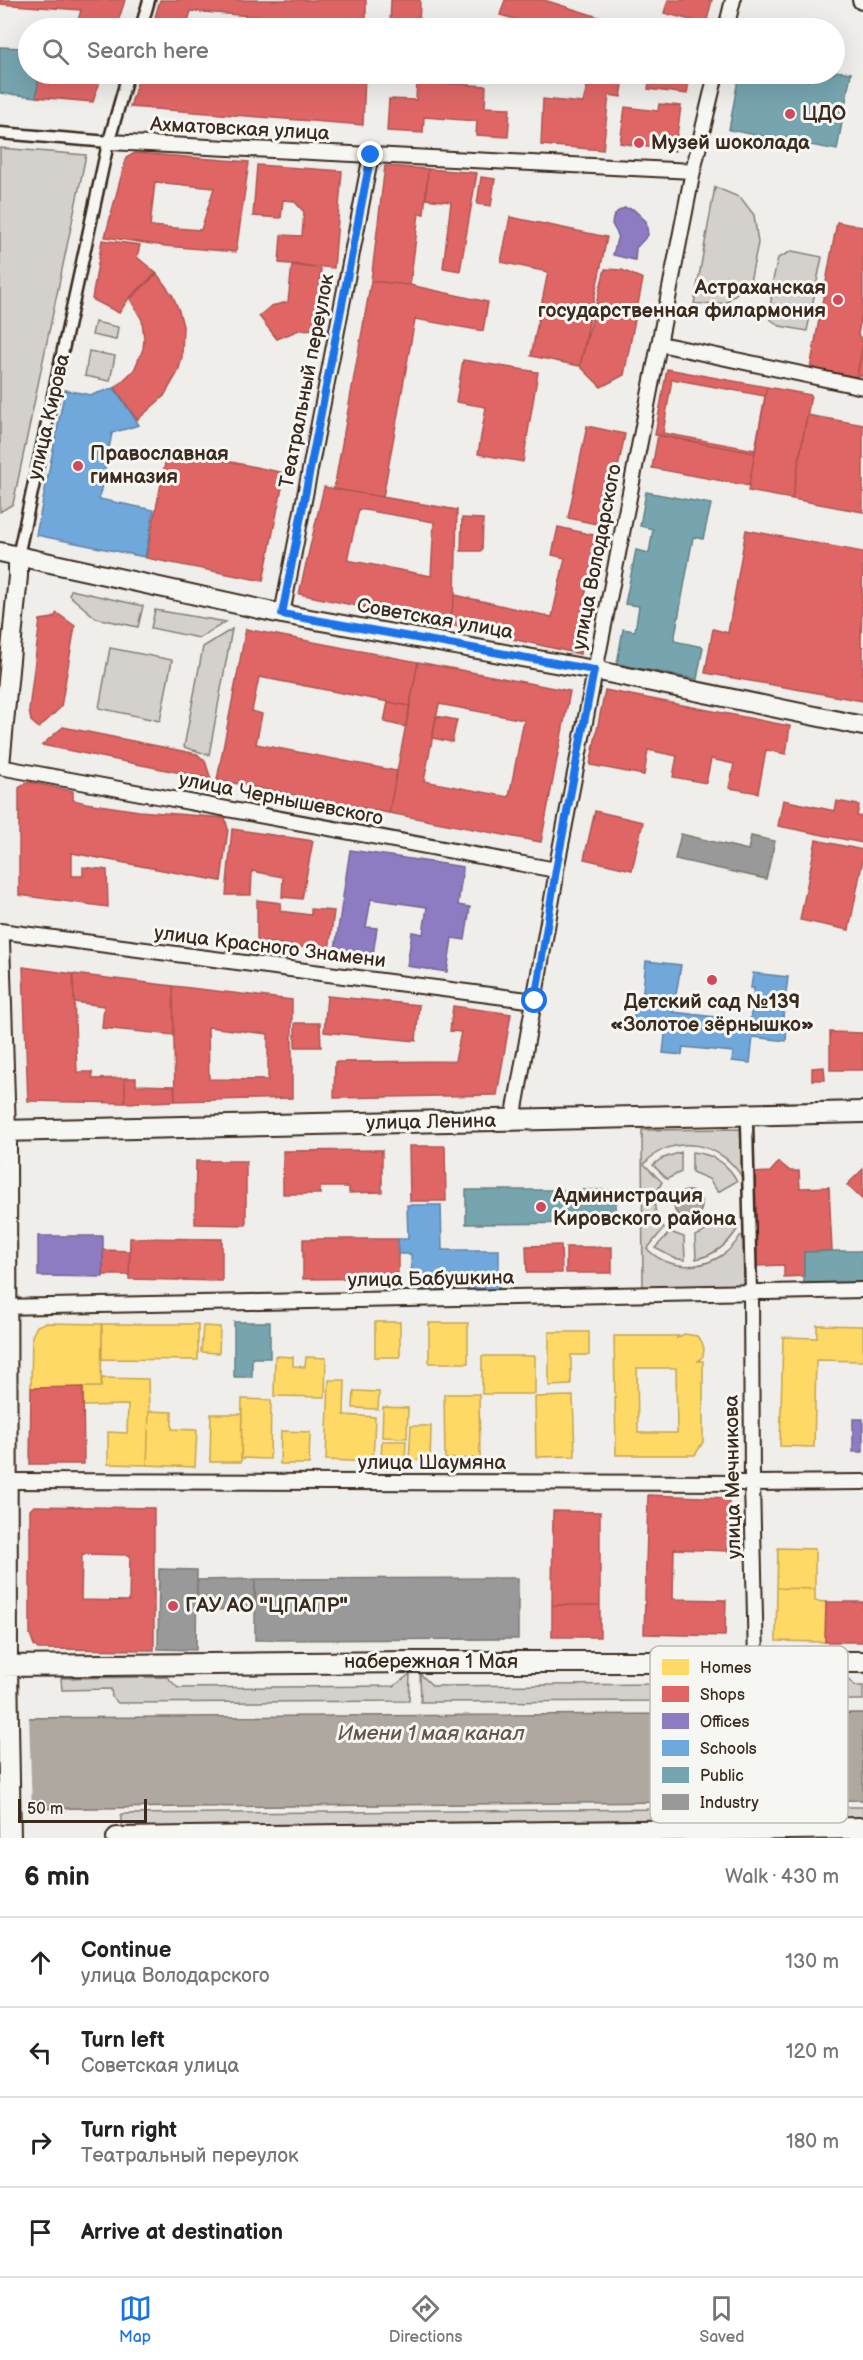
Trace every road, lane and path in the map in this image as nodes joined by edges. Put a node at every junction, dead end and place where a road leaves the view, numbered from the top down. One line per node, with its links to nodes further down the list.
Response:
1 (149, 0): 3 (street)
2 (733, 0): 4 (street)
3 (144, 18)
4 (728, 18)
5 (125, 84): 8 (street, улица Кирова)
6 (714, 84): 10 (street, улица Володарского)
7 (0, 133): 8 (street, Ахматовская улица)
8 (109, 142): 9 (street, Ахматовская улица); 14 (street, улица Кирова)
9 (371, 155): 10 (street, Ахматовская улица); 15 (street, Театральный переулок)
10 (693, 171): 11 (street, улица Володарского)
11 (660, 344): 12 (street); 16 (street, улица Володарского)
12 (863, 387)
13 (0, 552): 14 (street, Советская улица)
14 (18, 556): 15 (street, Советская улица); 18 (street, улица Кирова)
15 (282, 614): 16 (street, Советская улица)
16 (594, 670): 17 (street, Советская улица); 19 (street, улица Володарского)
17 (863, 726)
18 (0, 766): 19 (street, улица Чернышевского)
19 (556, 870): 22 (street, улица Володарского)
20 (0, 931): 22 (street, улица Красного Знамени)
21 (0, 941): 26 (street)
22 (535, 1001): 24 (street, улица Володарского)
23 (863, 1112): 24 (main road, улица Ленина)
24 (513, 1120): 26 (main road, улица Ленина)
25 (747, 1124): 28 (street)
26 (3, 1131): 29 (main road)
27 (863, 1290): 28 (street, улица Бабушкина)
28 (751, 1292): 29 (street, улица Бабушкина); 32 (street, улица Мечникова)
29 (3, 1307): 30 (main road)
30 (3, 1481): 32 (street, улица Шаумяна); 35 (main road)
31 (863, 1482): 32 (street, улица Шаумяна)
32 (752, 1484): 33 (street, улица Мечникова)
33 (756, 1646)
34 (650, 1662): 35 (main road, набережная 1 Мая)
35 (4, 1666): 37 (main road)
36 (863, 1828): 38 (main road)
37 (10, 1830)
38 (754, 1833): 39 (main road)
39 (117, 1838)

